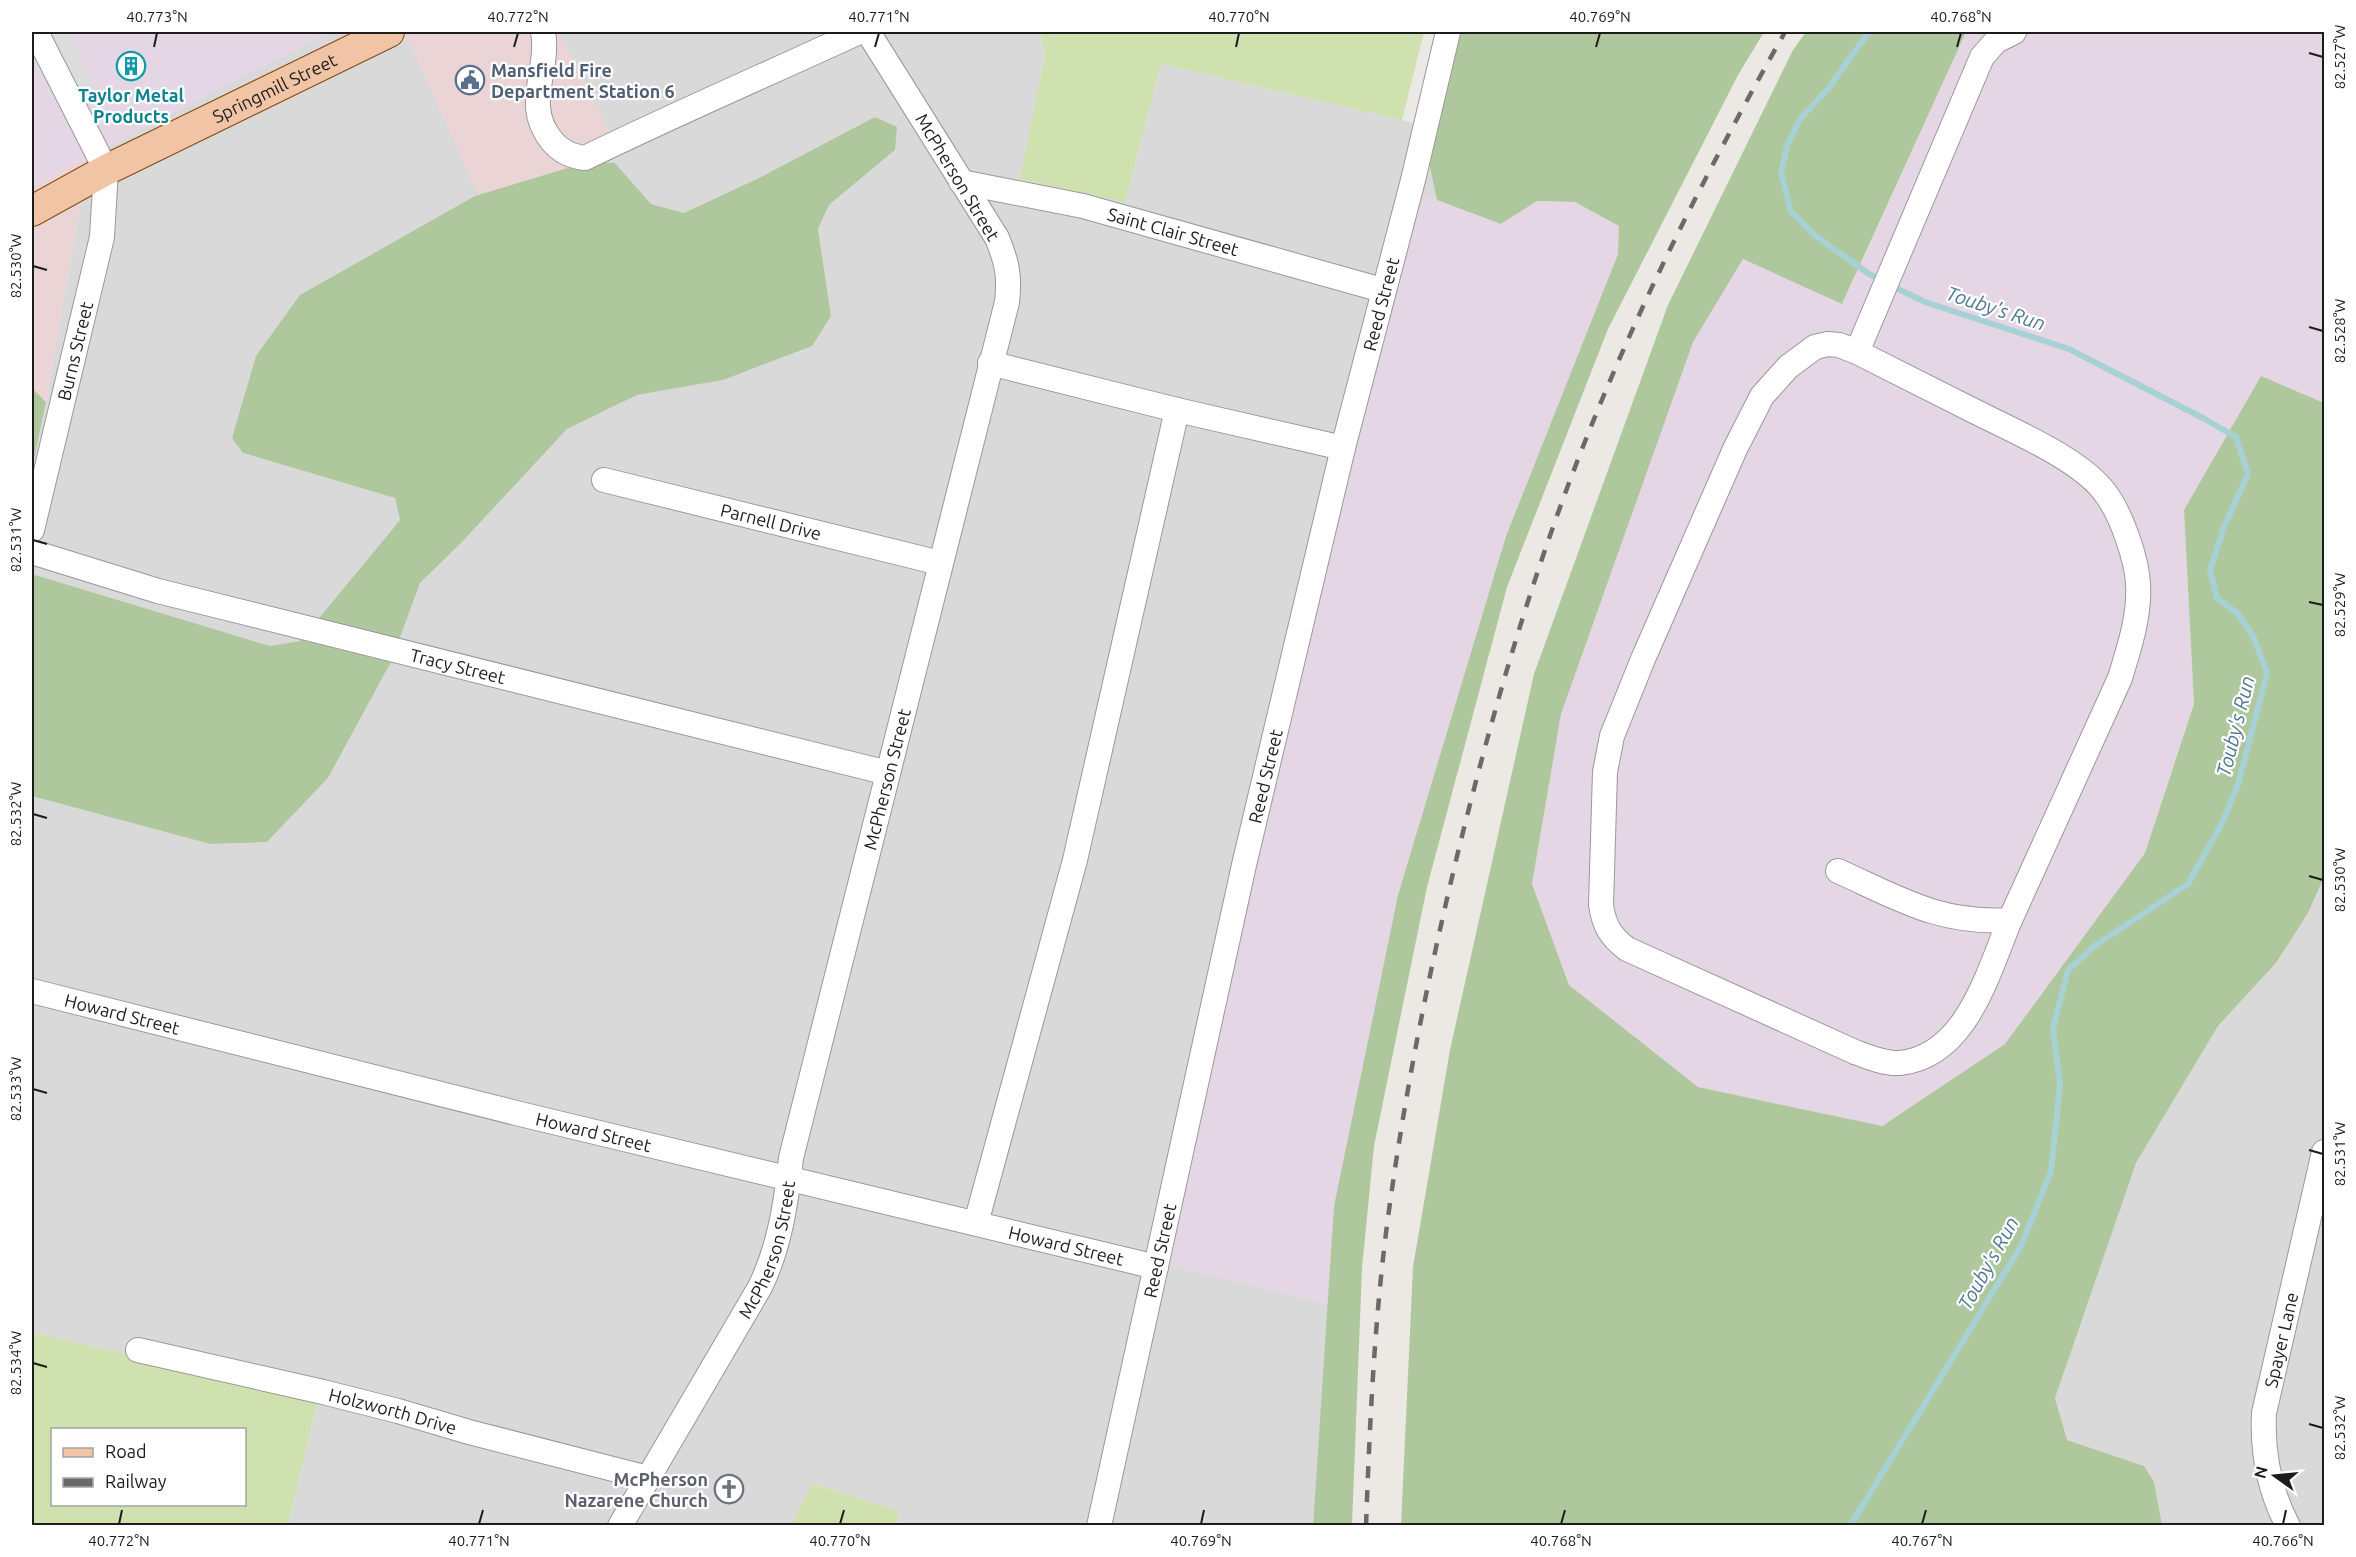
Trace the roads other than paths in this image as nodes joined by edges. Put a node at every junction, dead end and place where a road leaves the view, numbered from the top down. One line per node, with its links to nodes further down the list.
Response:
1 (36, 32): 8 (street)
2 (389, 32): 8 (main road, Springmill Street)
3 (543, 32): 4 (street)
4 (859, 32)
5 (868, 32): 9 (street, McPherson Street)
6 (1448, 32): 11 (street, Reed Street)
7 (2014, 32): 12 (street)
8 (106, 170): 10 (main road, Springmill Street); 17 (street, Burns Street)
9 (961, 182): 11 (street, Saint Clair Street); 13 (street, McPherson Street)
10 (32, 211)
11 (1382, 290): 15 (street, Reed Street)
12 (1857, 352): 22 (street); 22 (street)
13 (990, 363): 14 (street); 19 (street, McPherson Street)
14 (1177, 410): 15 (street); 26 (street)
15 (1342, 448): 27 (street, Reed Street)
16 (604, 480): 19 (street, Parnell Drive)
17 (32, 530)
18 (32, 552): 20 (street, Tracy Street)
19 (940, 563): 20 (street, McPherson Street)
20 (888, 772): 25 (street, McPherson Street)
21 (1838, 871): 22 (street)
22 (2010, 920)
23 (32, 991): 25 (street, Howard Street)
24 (2325, 1152): 32 (street, Spayer Lane)
25 (788, 1179): 26 (street, Howard Street); 29 (street, McPherson Street)
26 (976, 1224): 27 (street, Howard Street)
27 (1156, 1267): 31 (street, Reed Street)
28 (138, 1350): 29 (street, Holzworth Drive)
29 (648, 1478): 30 (street, McPherson Street)
30 (620, 1526)
31 (1099, 1526)
32 (2288, 1526)

